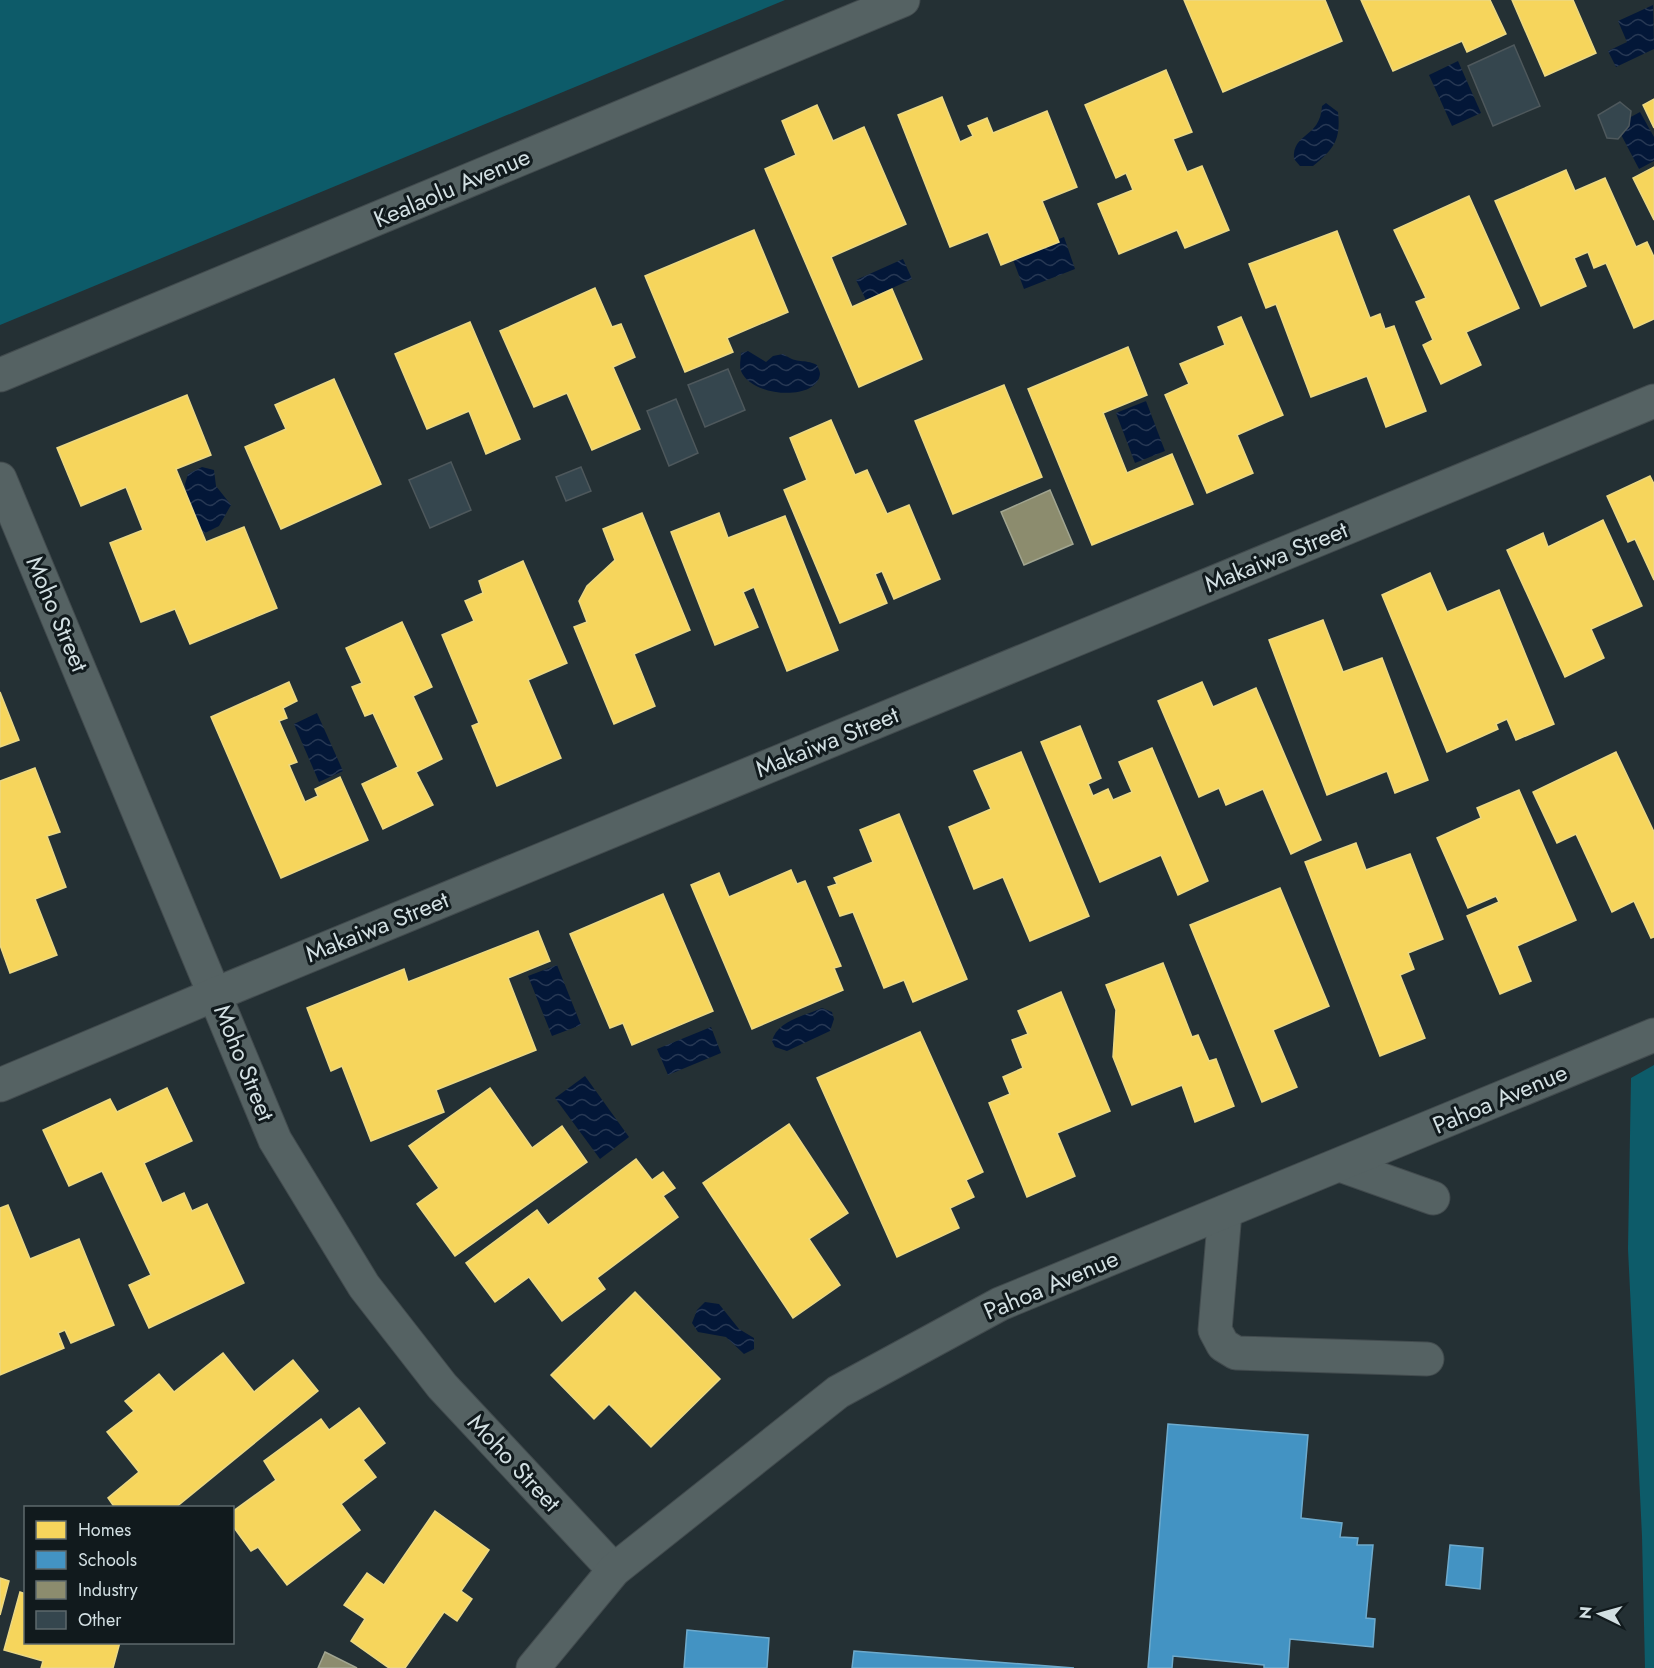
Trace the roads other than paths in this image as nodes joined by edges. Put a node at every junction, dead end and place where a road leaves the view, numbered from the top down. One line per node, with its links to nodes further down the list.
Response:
1 (903, 0): 2 (street, Kealaolu Avenue)
2 (0, 375)
3 (1654, 401): 5 (street, Makaiwa Street)
4 (0, 479): 5 (street, Moho Street)
5 (216, 994): 7 (street, Makaiwa Street); 12 (street, Moho Street)
6 (1654, 1035): 8 (street, Pahoa Avenue)
7 (0, 1085)
8 (1340, 1165): 9 (street); 10 (street, Pahoa Avenue)
9 (1433, 1198)
10 (1225, 1212): 11 (street); 12 (street, Pahoa Avenue)
11 (1427, 1359)
12 (614, 1570): 13 (street, Pahoa Avenue)
13 (533, 1668)

